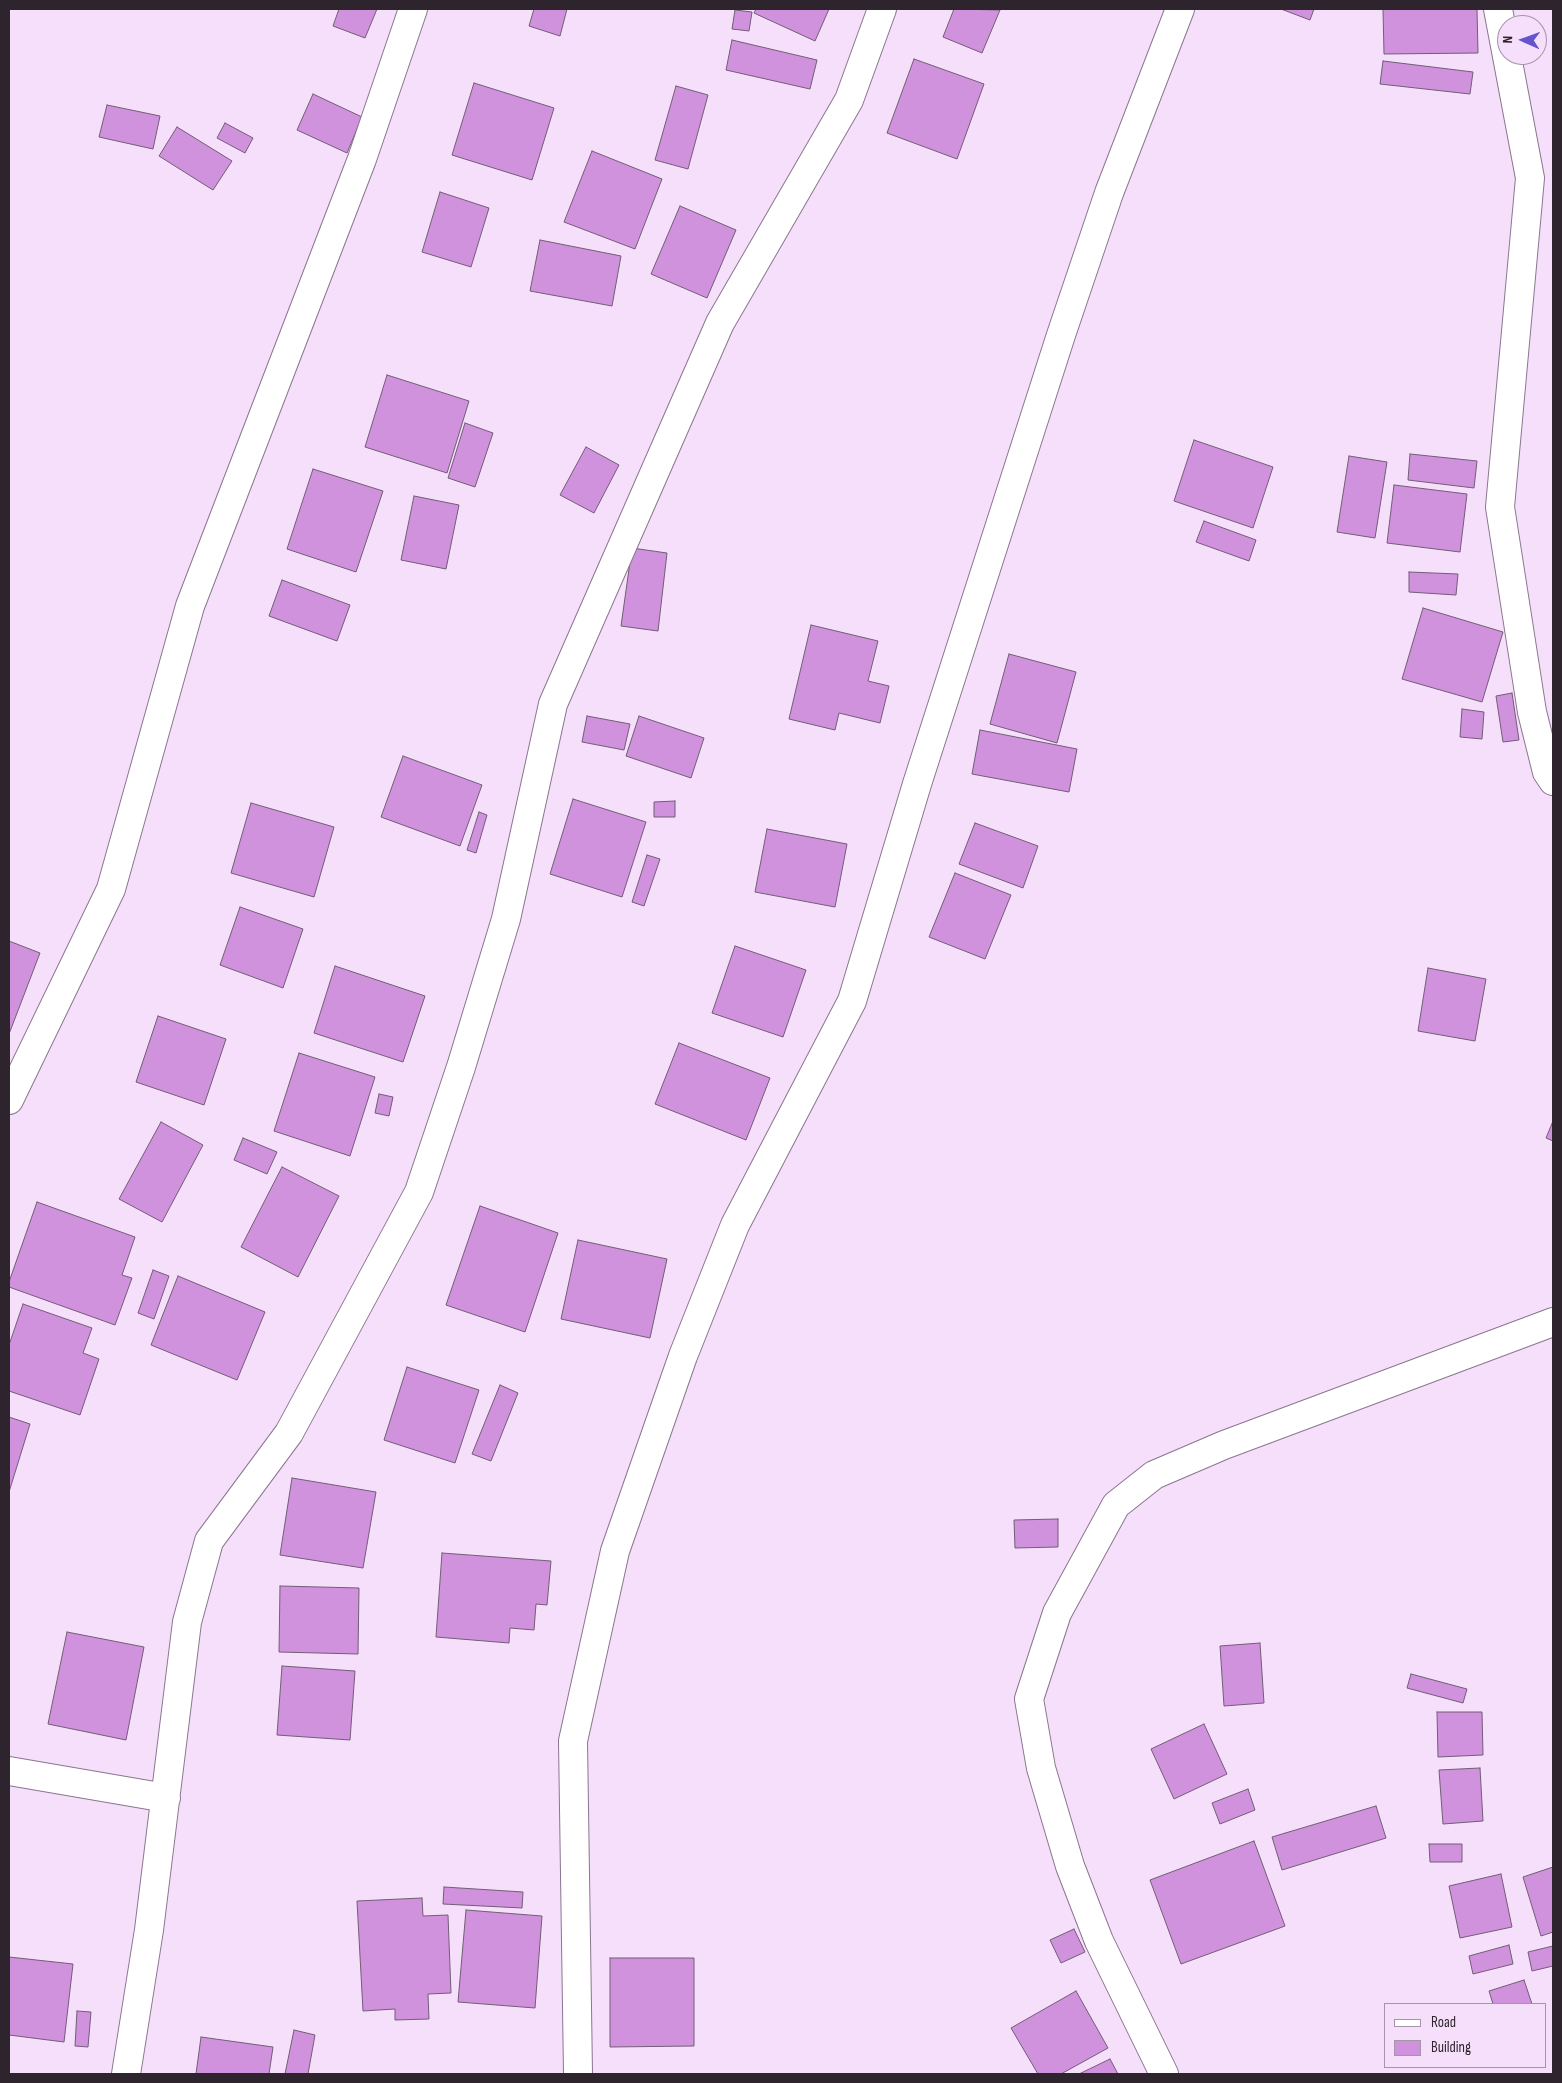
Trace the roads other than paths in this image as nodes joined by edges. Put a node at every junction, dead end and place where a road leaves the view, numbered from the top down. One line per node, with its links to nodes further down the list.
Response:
1 (413, 9): 6 (street)
2 (882, 9): 9 (street)
3 (1180, 9): 11 (street)
4 (1498, 9): 5 (street)
5 (1553, 781)
6 (9, 1100)
7 (1553, 1322): 12 (street)
8 (9, 1772): 9 (street)
9 (166, 1798): 10 (street)
10 (126, 2074)
11 (578, 2074)
12 (1164, 2074)

